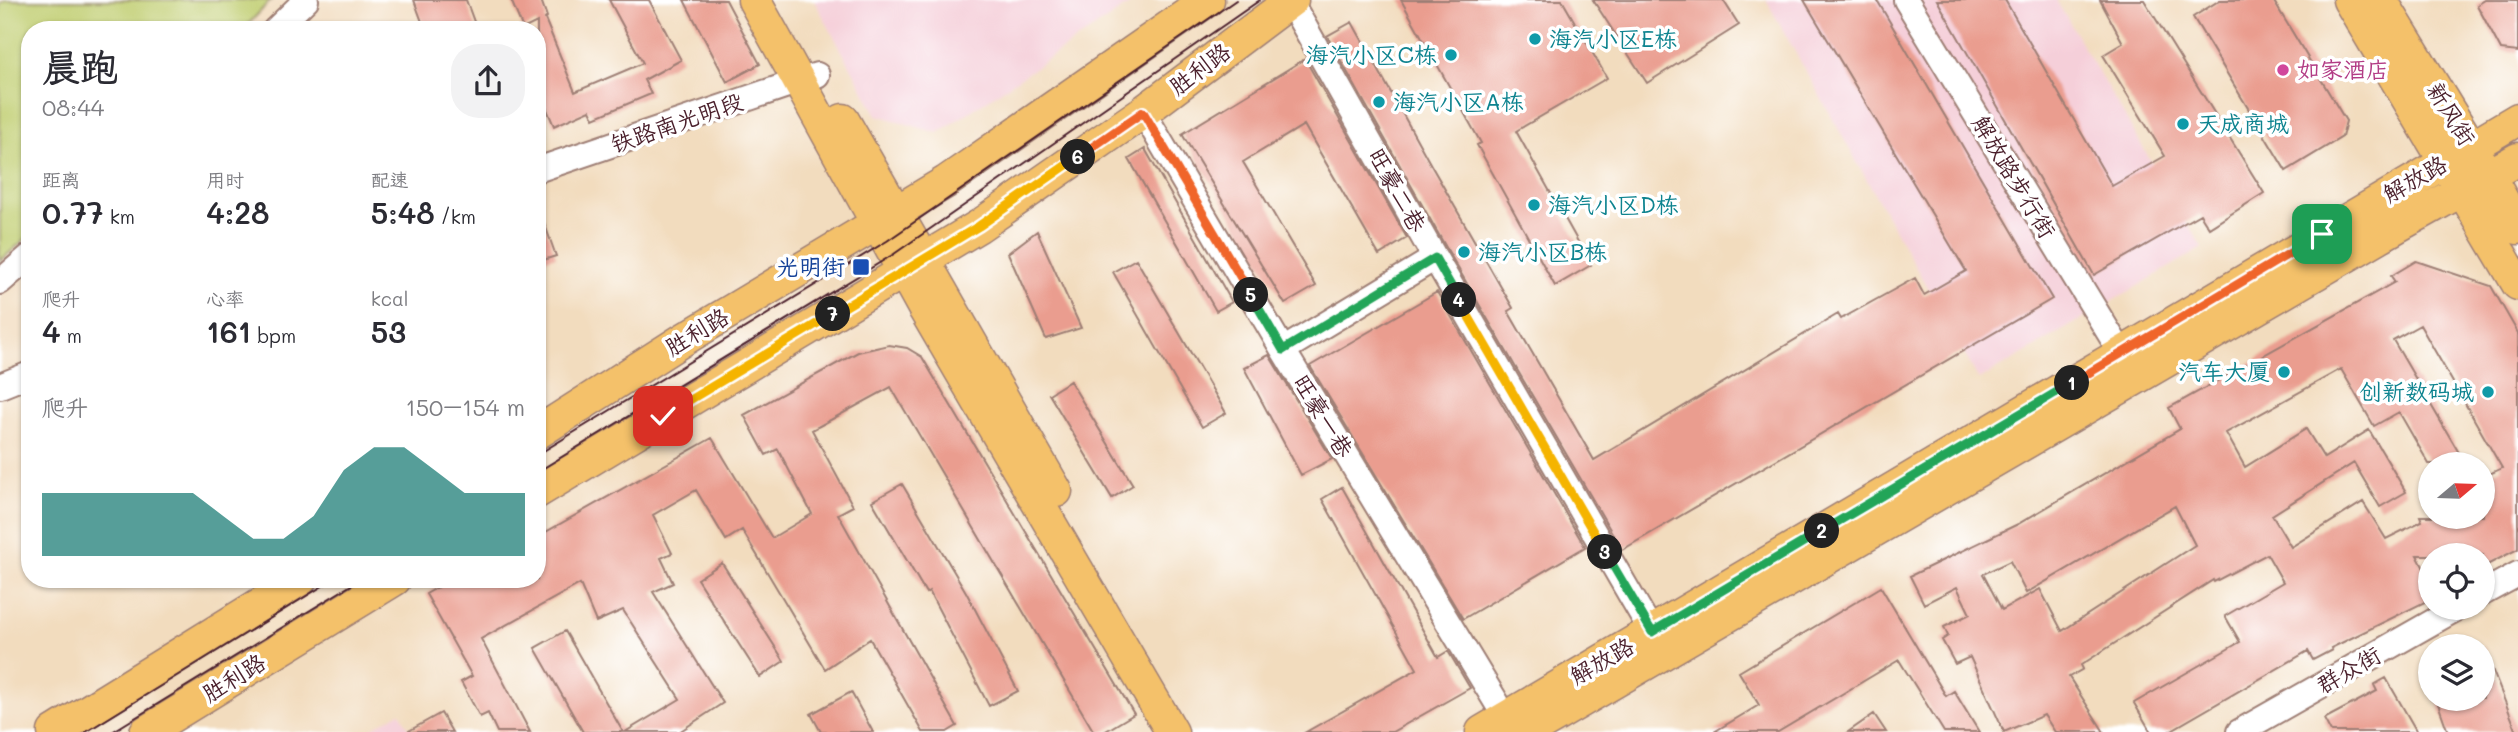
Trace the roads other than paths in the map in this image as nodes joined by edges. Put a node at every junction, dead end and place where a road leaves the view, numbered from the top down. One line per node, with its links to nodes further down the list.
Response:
1 (306, 0): 9 (street)
2 (754, 0): 10 (main road)
3 (778, 0): 10 (main road)
4 (1208, 0): 17 (main road, 胜利路)
5 (1906, 0): 25 (street, 解放路步行街)
6 (2349, 0): 13 (main road, 新风街)
7 (2381, 0): 13 (main road, 新风街)
8 (1291, 1): 11 (main road, 胜利路); 19 (street, 旺豪二巷)
9 (284, 21)
10 (807, 79): 15 (street, 铁路南光明段); 17 (main road)
11 (1143, 112): 21 (main road, 胜利路); 24 (street, 旺豪一巷)
12 (2518, 119): 13 (main road, 解放路)
13 (2458, 154): 16 (main road, 新风街); 25 (main road, 解放路)
14 (2518, 159): 16 (main road, 解放路)
15 (546, 167)
16 (2476, 183): 18 (main road, 新风街); 23 (main road, 新风街); 36 (main road, 解放路)
17 (886, 217): 21 (main road); 28 (main road, 胜利路)
18 (2518, 228)
19 (1435, 258): 24 (street); 35 (street, 旺豪二巷)
20 (21, 264): 22 (street)
21 (914, 265): 29 (main road, 胜利路); 39 (main road); 40 (main road)
22 (0, 282)
23 (2518, 284)
24 (1283, 350): 36 (street, 旺豪一巷)
25 (2122, 354): 35 (main road, 解放路)
26 (21, 378): 27 (street)
27 (0, 386)
28 (546, 427)
29 (546, 487)
30 (2518, 574): 31 (street)
31 (2495, 586)
32 (286, 588): 37 (main road)
33 (380, 588): 38 (main road, 胜利路)
34 (2436, 620): 41 (street, 群众街)
35 (1652, 632): 36 (main road, 解放路)
36 (1505, 727)
37 (54, 732)
38 (146, 732)
39 (1172, 732)
40 (1194, 732)
41 (2239, 732)

